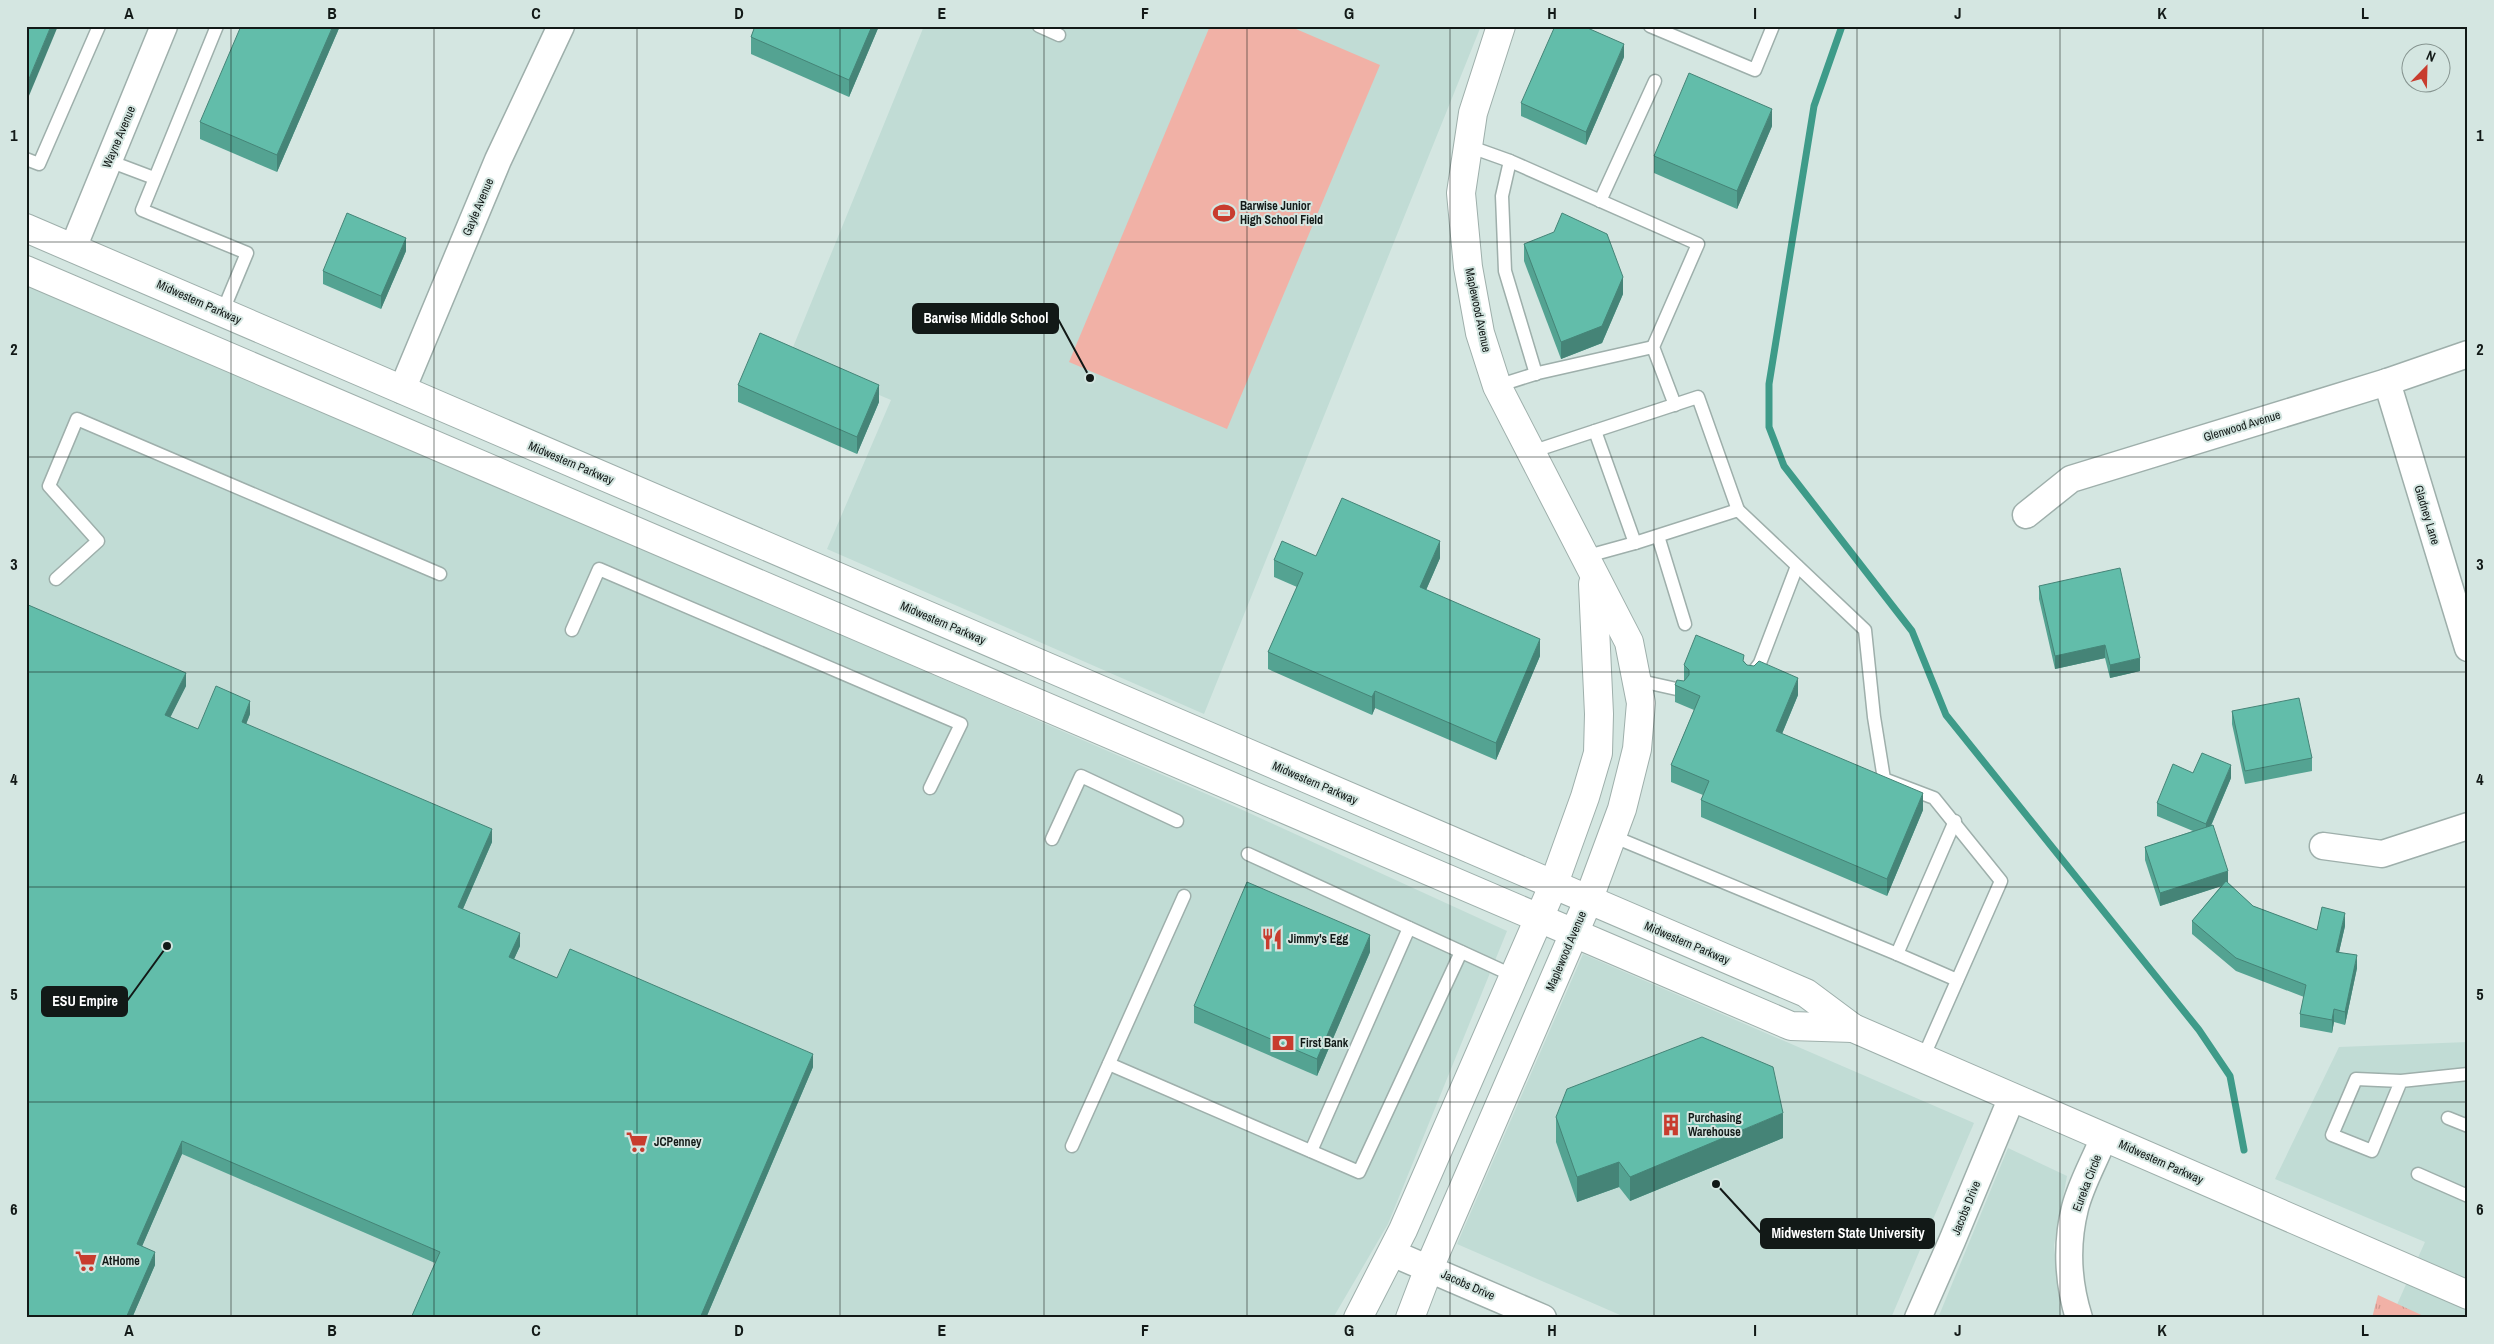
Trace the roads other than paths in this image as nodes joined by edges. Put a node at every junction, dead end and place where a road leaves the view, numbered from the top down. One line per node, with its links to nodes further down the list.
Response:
1 (98, 26): 12 (lane)
2 (164, 26): 13 (street, Wayne Avenue)
3 (217, 26): 15 (lane)
4 (561, 26): 26 (street, Gayle Avenue)
5 (1039, 26): 9 (lane)
6 (1501, 26): 11 (main road, Maplewood Avenue)
7 (1650, 26): 8 (lane)
8 (1773, 26)
9 (1059, 35)
10 (1655, 81): 16 (lane)
11 (1468, 146): 14 (lane); 25 (main road, Maplewood Avenue)
12 (26, 158)
13 (109, 161): 15 (lane); 18 (street, Wayne Avenue)
14 (1510, 161): 16 (lane); 23 (lane)
15 (154, 178): 20 (lane)
16 (1600, 201): 21 (lane)
17 (26, 228): 18 (main road, Midwestern Parkway)
18 (73, 248): 20 (main road, Midwestern Parkway)
19 (26, 270): 28 (main road, Midwestern Parkway)
20 (222, 313): 26 (main road, Midwestern Parkway)
21 (1653, 347): 23 (lane); 27 (lane)
22 (2468, 354): 24 (street, Glenwood Avenue)
23 (1536, 374): 25 (lane)
24 (2387, 382): 34 (street, Glenwood Avenue); 43 (street, Gladney Lane)
25 (1497, 386): 30 (main road, Maplewood Avenue)
26 (402, 390): 28 (main road); 31 (main road, Midwestern Parkway)
27 (1676, 405): 29 (lane); 33 (lane)
28 (387, 425): 32 (main road, Midwestern Parkway)
29 (1595, 431): 30 (lane); 36 (lane)
30 (1531, 452): 37 (main road, Maplewood Avenue)
31 (572, 463): 32 (main road); 44 (main road, Midwestern Parkway)
32 (558, 498): 48 (main road, Midwestern Parkway)
33 (1738, 510): 35 (lane); 38 (lane)
34 (2026, 515)
35 (1658, 536): 36 (lane); 41 (lane)
36 (1635, 543): 37 (lane)
37 (1588, 566): 46 (main road, Maplewood Avenue); 57 (main road, Maplewood Avenue)
38 (1797, 566): 45 (lane); 51 (lane)
39 (440, 574): 40 (lane)
40 (56, 579)
41 (1686, 624)
42 (572, 630): 49 (lane)
43 (2468, 648)
44 (1064, 675): 48 (main road); 57 (main road, Midwestern Parkway)
45 (1751, 675)
46 (1636, 680): 47 (lane); 53 (main road, Maplewood Avenue)
47 (1681, 690)
48 (1050, 709): 60 (main road, Midwestern Parkway)
49 (930, 788)
50 (1177, 821): 54 (lane)
51 (1955, 821): 64 (lane); 66 (lane)
52 (2468, 826): 55 (street)
53 (1612, 836): 59 (main road, Maplewood Avenue); 64 (lane)
54 (1052, 840)
55 (2323, 846)
56 (1248, 854): 61 (lane)
57 (1553, 886): 59 (main road, Midwestern Parkway); 60 (main road, Maplewood Avenue)
58 (1184, 896): 69 (lane)
59 (1588, 901): 62 (main road, Maplewood Avenue); 67 (main road, Midwestern Parkway)
60 (1538, 918): 62 (main road, Midwestern Parkway); 65 (main road, Maplewood Avenue)
61 (1409, 928): 63 (lane); 77 (lane)
62 (1574, 933): 67 (main road, Midwestern Parkway); 81 (main road, Maplewood Avenue)
63 (1461, 952): 65 (lane); 77 (lane)
64 (1897, 954): 66 (lane)
65 (1514, 976): 80 (main road, Maplewood Avenue)
66 (1957, 980): 68 (lane)
67 (1853, 1028): 68 (main road, Midwestern Parkway)
68 (1923, 1058): 72 (main road, Midwestern Parkway)
69 (1109, 1064): 76 (lane); 77 (lane)
70 (2468, 1074): 71 (lane)
71 (2400, 1081): 71 (lane)
72 (2012, 1097): 75 (main road, Midwestern Parkway); 86 (street, Jacobs Drive)
73 (2448, 1118): 74 (lane)
74 (2468, 1126)
75 (2104, 1137): 82 (main road, Midwestern Parkway); 87 (street, Eureka Circle)
76 (1072, 1146)
77 (1311, 1151)
78 (2418, 1174): 79 (lane)
79 (2468, 1196)
80 (1392, 1253): 81 (street, Jacobs Drive); 83 (main road, Maplewood Avenue)
81 (1429, 1268): 84 (main road, Maplewood Avenue); 85 (street, Jacobs Drive)
82 (2458, 1291)
83 (1358, 1318)
84 (1410, 1318)
85 (1543, 1318)
86 (1918, 1318)
87 (2079, 1318)

